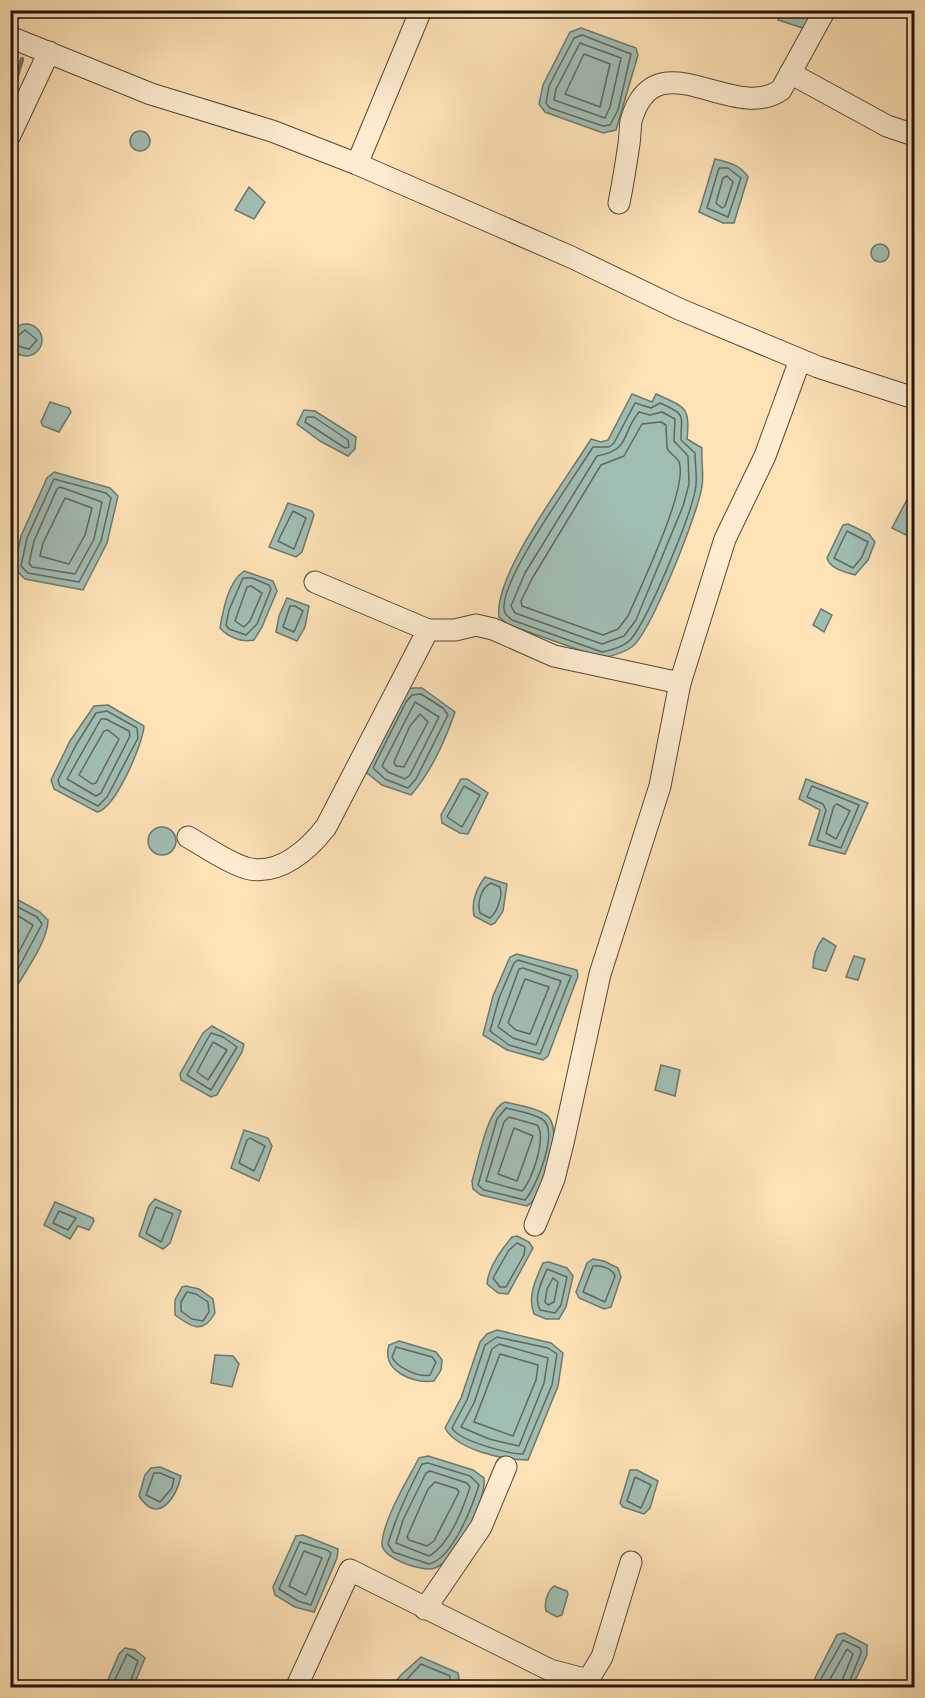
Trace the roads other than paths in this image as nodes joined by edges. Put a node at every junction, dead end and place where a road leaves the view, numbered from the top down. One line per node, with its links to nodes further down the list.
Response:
1 (421, 10): 8 (street)
2 (825, 10): 5 (street)
3 (10, 37): 4 (street)
4 (49, 52): 6 (street); 8 (street)
5 (790, 73): 7 (street); 9 (street)
6 (10, 135)
7 (915, 135)
8 (357, 164): 10 (street)
9 (619, 203)
10 (800, 360): 11 (street); 14 (street)
11 (915, 398)
12 (315, 582): 13 (street)
13 (428, 630): 14 (street); 15 (street)
14 (680, 683): 16 (street)
15 (188, 837)
16 (536, 1225)
17 (506, 1467): 19 (street)
18 (631, 1563): 19 (street)
19 (425, 1609): 20 (street)
20 (296, 1688)

